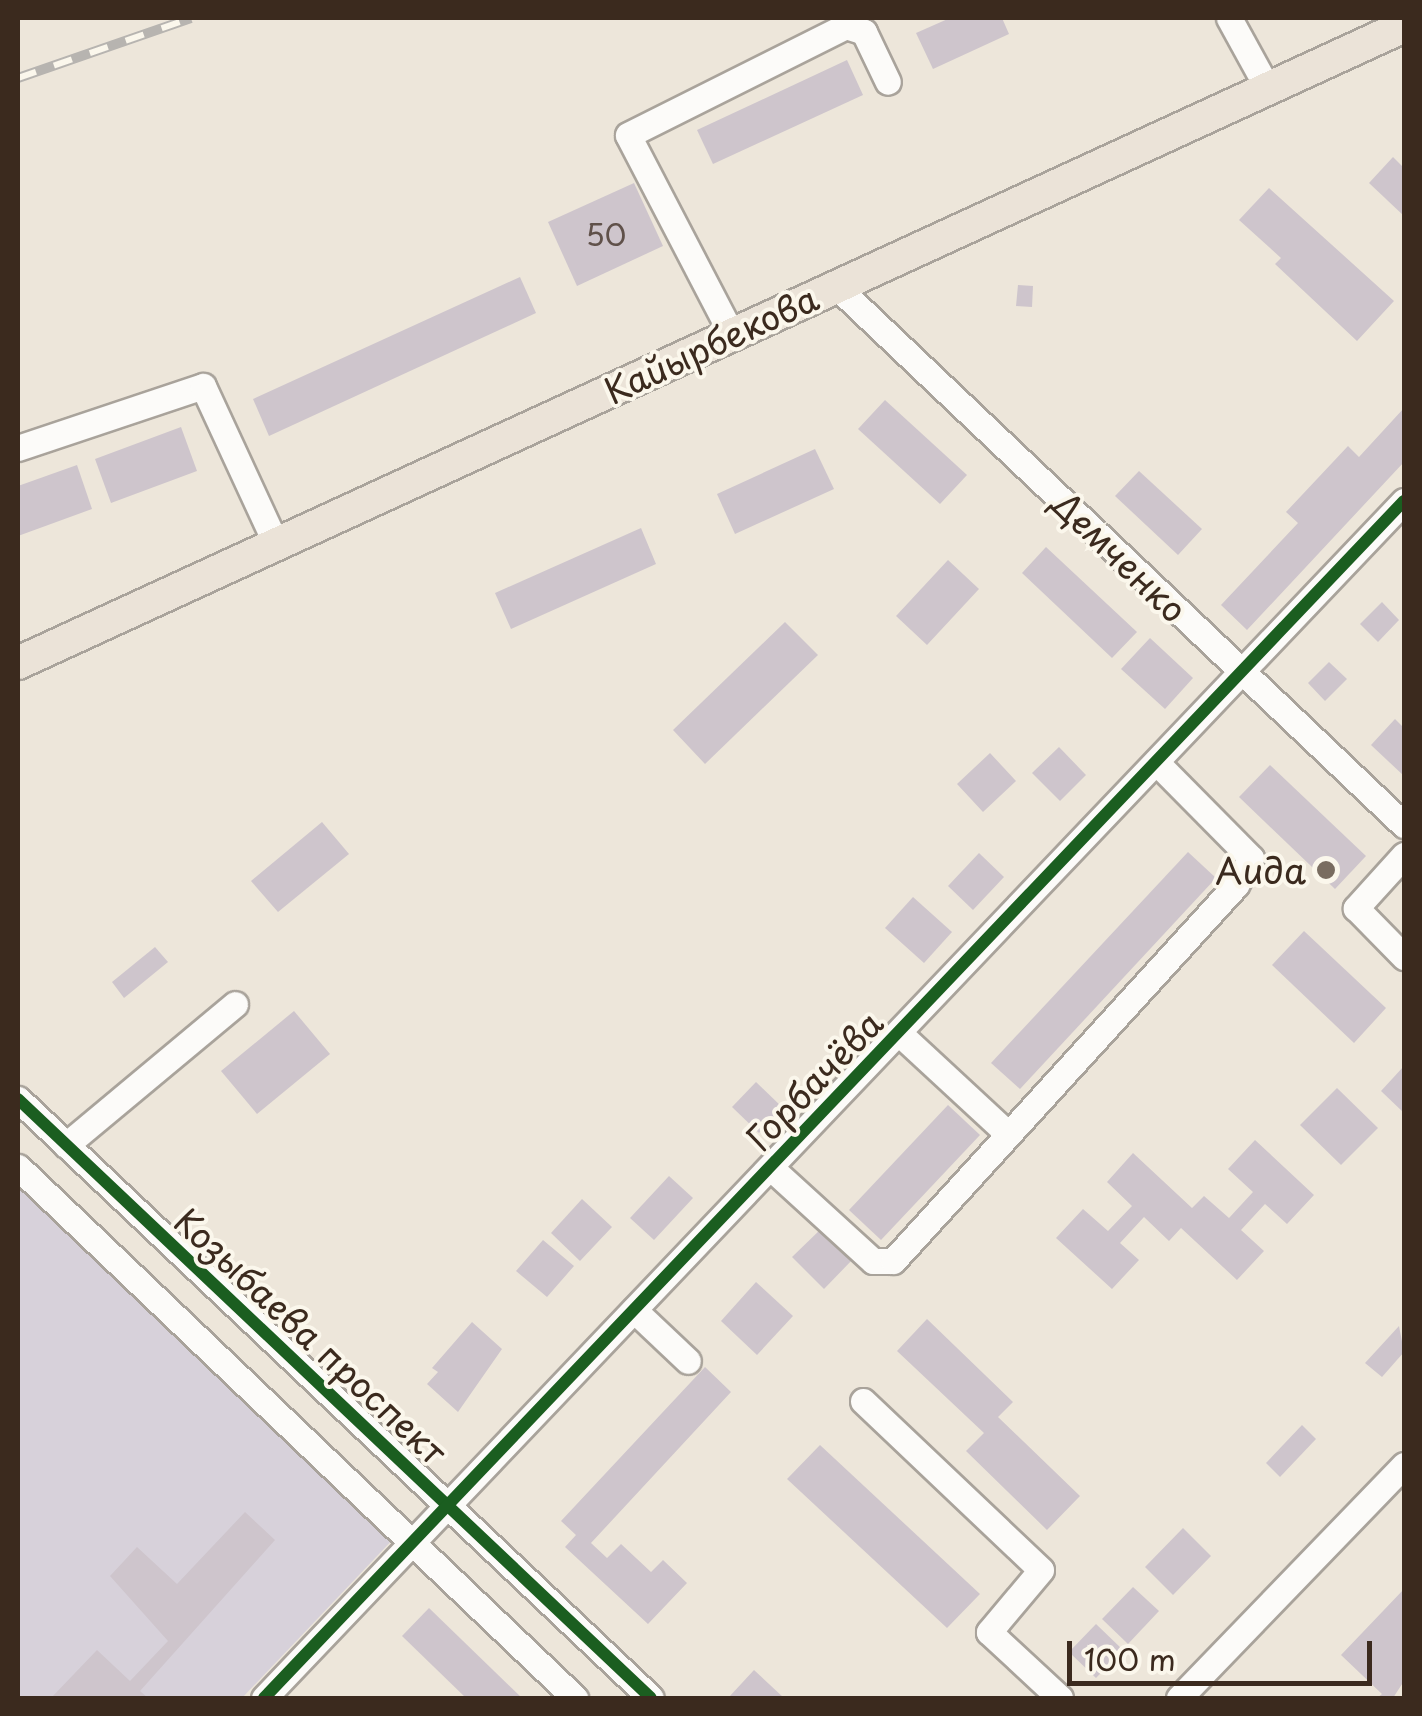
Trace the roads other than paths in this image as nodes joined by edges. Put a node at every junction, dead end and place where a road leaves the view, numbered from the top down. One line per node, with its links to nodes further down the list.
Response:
1 (1229, 18): 4 (street)
2 (1404, 26): 4 (main road, Кайырбекова)
3 (888, 82): 6 (street)
4 (1268, 89): 5 (main road, Кайырбекова)
5 (837, 286): 6 (main road, Кайырбекова); 11 (street, Демченко)
6 (732, 335): 9 (main road, Кайырбекова)
7 (18, 448): 9 (street)
8 (1404, 501): 11 (street, Горбачёва)
9 (276, 544): 10 (main road, Кайырбекова)
10 (18, 663)
11 (1242, 672): 12 (street, Горбачёва); 13 (street, Демченко)
12 (1156, 762): 17 (street, Горбачёва); 19 (street)
13 (1404, 825)
14 (1404, 855): 15 (street)
15 (1404, 957)
16 (235, 1004): 20 (street)
17 (900, 1034): 19 (street); 22 (street, Горбачёва)
18 (18, 1098): 20 (street, Козыбаева проспект)
19 (1007, 1133): 22 (street)
20 (66, 1146): 27 (street, Козыбаева проспект)
21 (18, 1166): 28 (street)
22 (771, 1168): 23 (street, Горбачёва)
23 (634, 1310): 24 (street); 27 (street, Горбачёва)
24 (688, 1361)
25 (863, 1401): 32 (street)
26 (1404, 1465): 33 (street)
27 (446, 1506): 28 (street, Горбачёва); 31 (street, Козыбаева проспект)
28 (412, 1544): 29 (street, Горбачёва); 30 (street)
29 (264, 1698)
30 (575, 1698)
31 (651, 1698)
32 (1060, 1698)
33 (1180, 1698)

